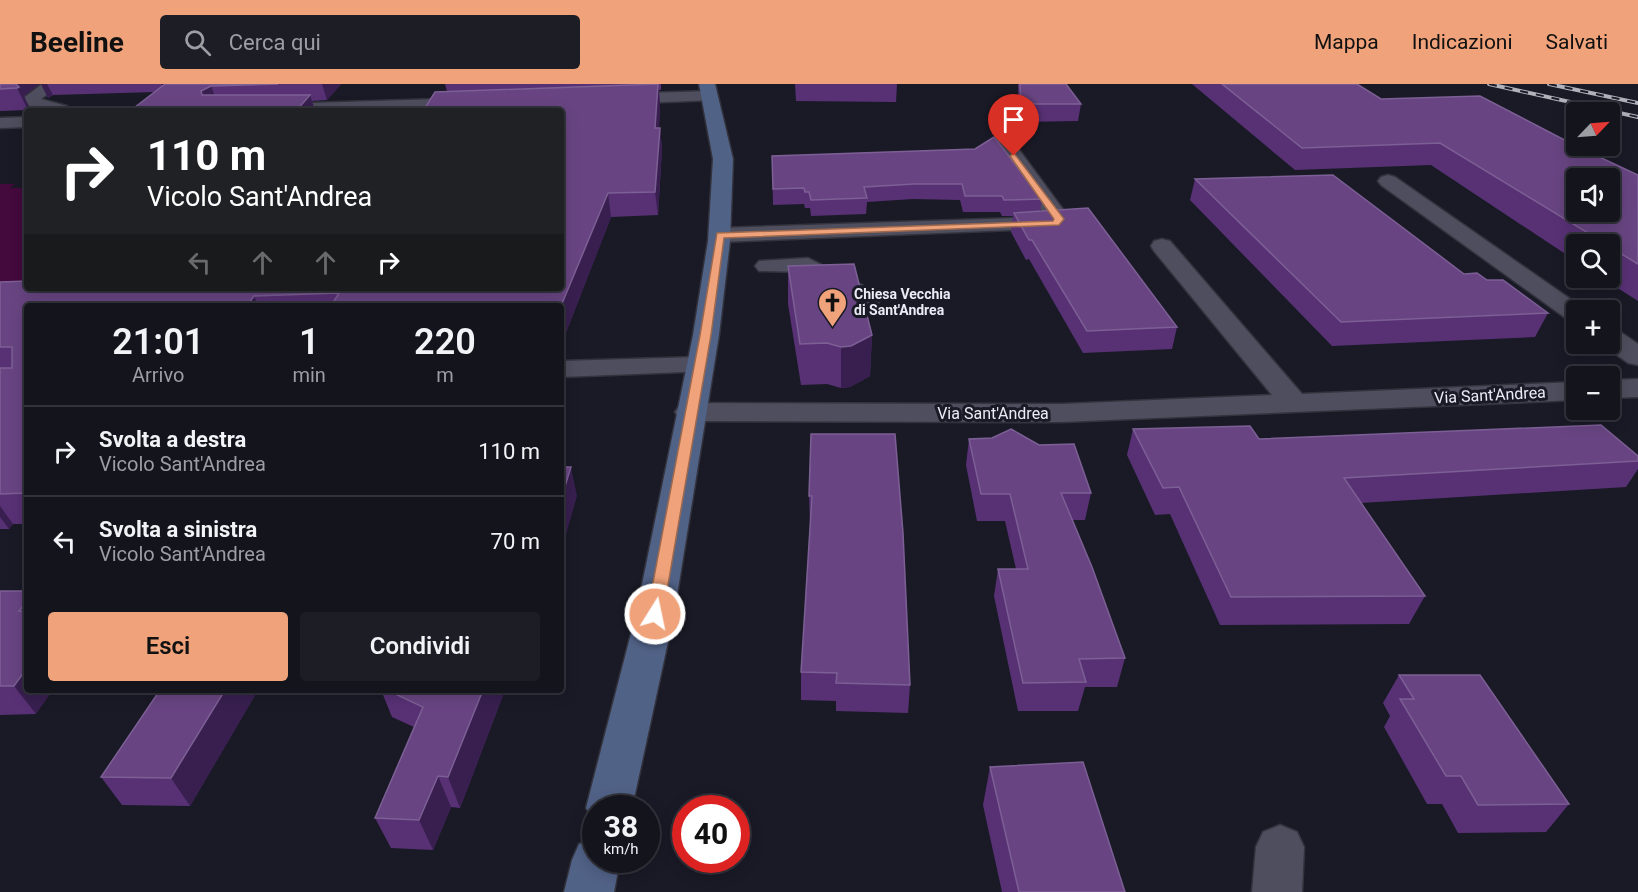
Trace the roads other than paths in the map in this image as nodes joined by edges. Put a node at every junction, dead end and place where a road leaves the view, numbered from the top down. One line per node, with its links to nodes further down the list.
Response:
1 (53, 84): 5 (street)
2 (708, 90): 3 (street); 11 (street)
3 (593, 100)
4 (489, 103): 6 (street)
5 (44, 108)
6 (383, 108)
7 (24, 122): 8 (street)
8 (0, 123)
9 (1002, 140): 11 (street)
10 (1388, 181): 17 (street)
11 (720, 235): 20 (street)
12 (803, 239): 14 (street)
13 (1162, 246): 25 (street)
14 (808, 265): 15 (street); 16 (street)
15 (767, 266)
16 (869, 298)
17 (1566, 307)
18 (1620, 344): 19 (street)
19 (1638, 357)
20 (699, 365): 21 (street); 26 (street)
21 (564, 369)
22 (1638, 388): 23 (street)
23 (1620, 389)
24 (1566, 392): 25 (street, Via Sant'Andrea)
25 (1296, 405): 26 (street, Via Sant'Andrea)
26 (690, 412): 27 (street)
27 (612, 795)
28 (593, 873): 29 (street)
29 (589, 892)

